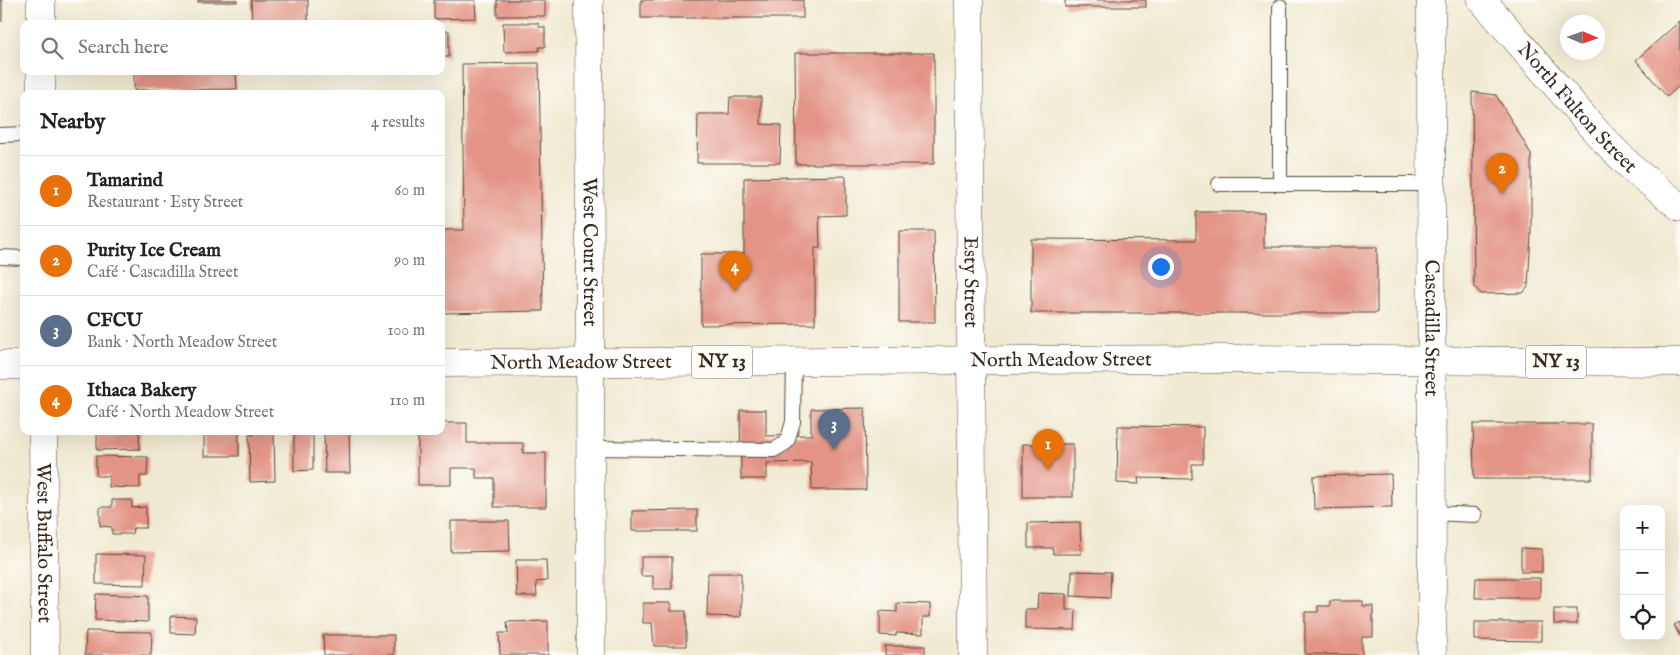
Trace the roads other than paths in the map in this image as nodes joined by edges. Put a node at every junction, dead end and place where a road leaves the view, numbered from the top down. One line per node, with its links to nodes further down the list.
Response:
1 (41, 0): 7 (main road)
2 (589, 0): 21 (main road, West Court Street)
3 (969, 0): 18 (main road, Esty Street)
4 (1431, 0): 14 (main road, Cascadilla Street)
5 (1482, 0): 15 (main road, North Fulton Street)
6 (1280, 7): 13 (lane)
7 (41, 20)
8 (41, 75): 9 (main road)
9 (41, 90)
10 (0, 134): 11 (lane)
11 (20, 134)
12 (1219, 184): 13 (lane)
13 (1280, 184): 14 (lane)
14 (1431, 184): 20 (main road, Cascadilla Street)
15 (1680, 207)
16 (0, 257): 17 (lane)
17 (20, 258)
18 (972, 360): 19 (main road, North Meadow Street / NY 13); 20 (main road, North Meadow Street / NY 13); 32 (main road, Esty Street)
19 (794, 361): 21 (main road, North Meadow Street / NY 13); 27 (lane)
20 (1431, 361): 22 (main road, North Meadow Street / NY 13); 28 (main road, Cascadilla Street)
21 (590, 362): 23 (main road, North Meadow Street / NY 13); 27 (main road, West Court Street)
22 (1680, 362)
23 (445, 363)
24 (0, 365): 25 (main road)
25 (20, 365)
26 (42, 435): 30 (main road, West Buffalo Street)
27 (590, 448): 31 (main road, West Court Street)
28 (1432, 513): 29 (lane); 33 (main road, Cascadilla Street)
29 (1475, 516)
30 (45, 655)
31 (591, 655)
32 (973, 655)
33 (1432, 655)

